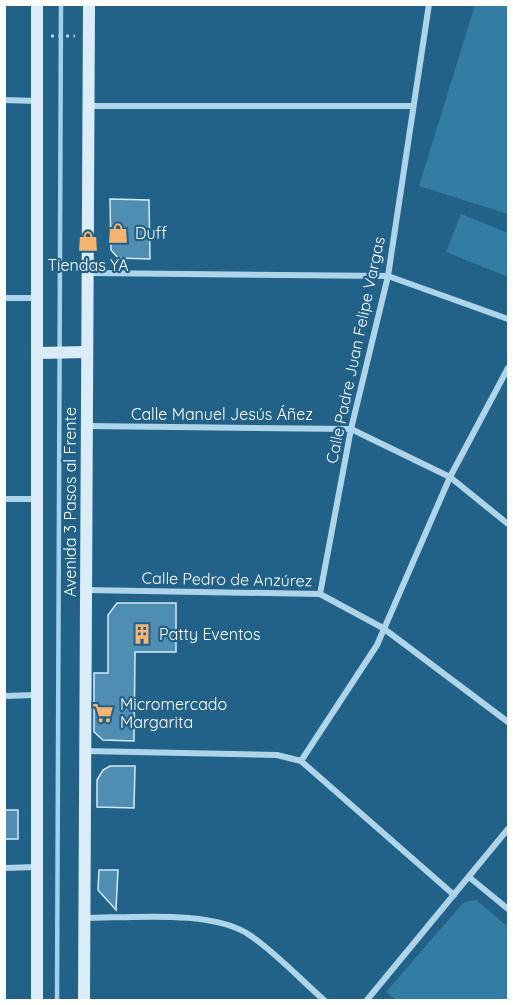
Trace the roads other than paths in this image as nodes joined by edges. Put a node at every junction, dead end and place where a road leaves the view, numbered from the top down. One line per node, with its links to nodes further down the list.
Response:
1 (37, 4): 5 (main road, Avenida 3 Pasos al Frente)
2 (89, 4): 6 (main road, Avenida 3 Pasos al Frente)
3 (429, 4): 7 (street, Calle Padre Juan Felipe Vargas)
4 (4, 100): 5 (street)
5 (38, 101): 11 (main road, Avenida 3 Pasos al Frente)
6 (87, 106): 7 (street); 8 (main road, Avenida 3 Pasos al Frente)
7 (412, 106): 9 (street, Calle Padre Juan Felipe Vargas)
8 (89, 273): 9 (street); 13 (main road, Avenida 3 Pasos al Frente)
9 (388, 276): 12 (street); 17 (street, Calle Padre Juan Felipe Vargas)
10 (4, 298): 11 (street)
11 (38, 298): 14 (main road, Avenida 3 Pasos al Frente)
12 (508, 319)
13 (87, 352): 14 (main road); 16 (main road, Avenida 3 Pasos al Frente)
14 (44, 353): 20 (main road, Avenida 3 Pasos al Frente)
15 (508, 368): 18 (street)
16 (87, 426): 17 (street, Calle Manuel Jesús Áñez); 22 (main road, Avenida 3 Pasos al Frente)
17 (351, 429): 18 (street, Calle Manuel Jesús Áñez); 23 (street, Calle Padre Juan Felipe Vargas)
18 (450, 477): 21 (street, Calle Manuel Jesús Áñez); 24 (street)
19 (4, 499): 20 (street)
20 (38, 499): 25 (main road, Avenida 3 Pasos al Frente)
21 (508, 524)
22 (86, 590): 23 (street, Calle Pedro de Anzúrez); 28 (main road, Avenida 3 Pasos al Frente)
23 (320, 594): 24 (street, Calle Pedro de Anzúrez)
24 (383, 628): 27 (street, Calle Pedro de Anzúrez); 29 (street)
25 (36, 695): 26 (street); 31 (main road, Avenida 3 Pasos al Frente)
26 (4, 696)
27 (508, 722)
28 (85, 751): 29 (street); 36 (main road, Avenida 3 Pasos al Frente)
29 (301, 761): 34 (street)
30 (508, 829): 33 (street)
31 (36, 867): 32 (street); 38 (main road, Avenida 3 Pasos al Frente)
32 (4, 868)
33 (469, 877): 34 (street); 35 (street)
34 (454, 896): 37 (street)
35 (508, 909)
36 (83, 918): 39 (main road, Avenida 3 Pasos al Frente); 40 (street)
37 (371, 999)
38 (37, 1000)
39 (84, 1000)
40 (324, 1000)

